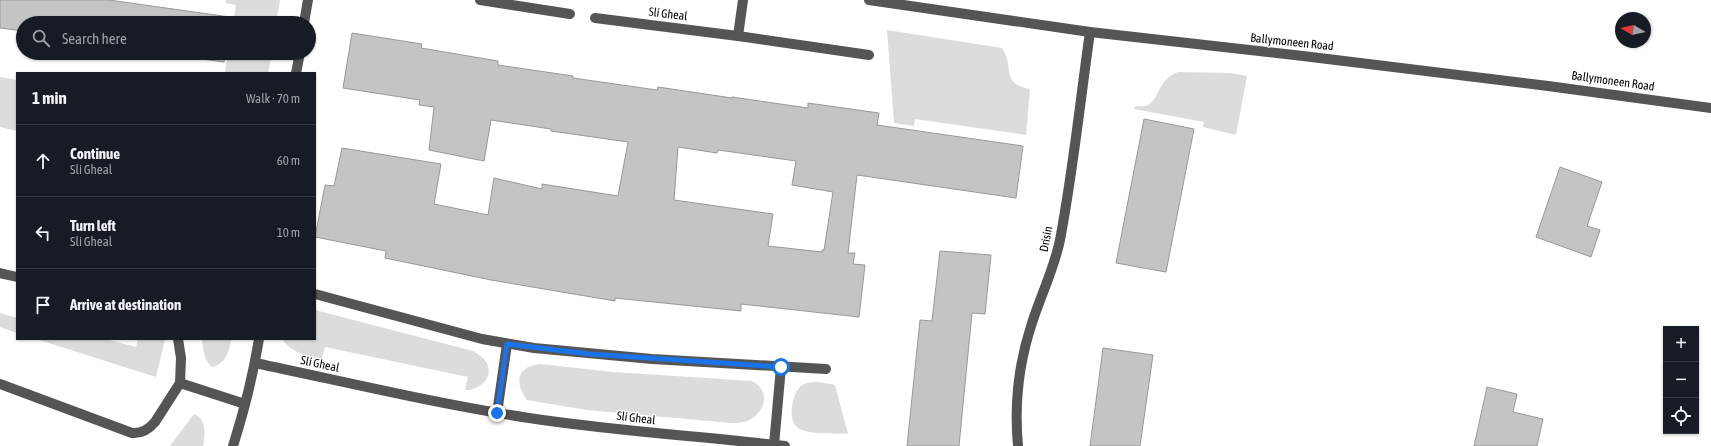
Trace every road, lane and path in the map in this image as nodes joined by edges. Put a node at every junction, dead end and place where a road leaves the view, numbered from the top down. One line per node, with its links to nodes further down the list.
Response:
1 (308, 0): 7 (street)
2 (480, 0): 5 (street)
3 (743, 0): 10 (street)
4 (869, 0): 9 (street, Ballymoneen Road)
5 (511, 3): 6 (street)
6 (570, 14)
7 (305, 16)
8 (595, 18): 10 (street, Slí Gheal)
9 (1090, 32): 14 (street, Ballymoneen Road); 31 (street, Drisín)
10 (738, 36): 11 (street, Slí Gheal)
11 (869, 56)
12 (299, 60): 13 (street)
13 (296, 72)
14 (1711, 108)
15 (0, 272): 16 (street)
16 (16, 277)
17 (316, 294): 20 (street)
18 (178, 340): 24 (street)
19 (259, 340): 21 (street)
20 (507, 344): 22 (street); 27 (street)
21 (255, 363): 26 (street); 27 (street, Slí Gheal)
22 (781, 367): 23 (street); 28 (street)
23 (826, 369)
24 (180, 383): 25 (street); 26 (street)
25 (0, 384)
26 (246, 404): 29 (street)
27 (497, 413): 28 (street, Slí Gheal)
28 (774, 445): 30 (street, Slí Gheal)
29 (233, 446)
30 (785, 446)
31 (1018, 446)

